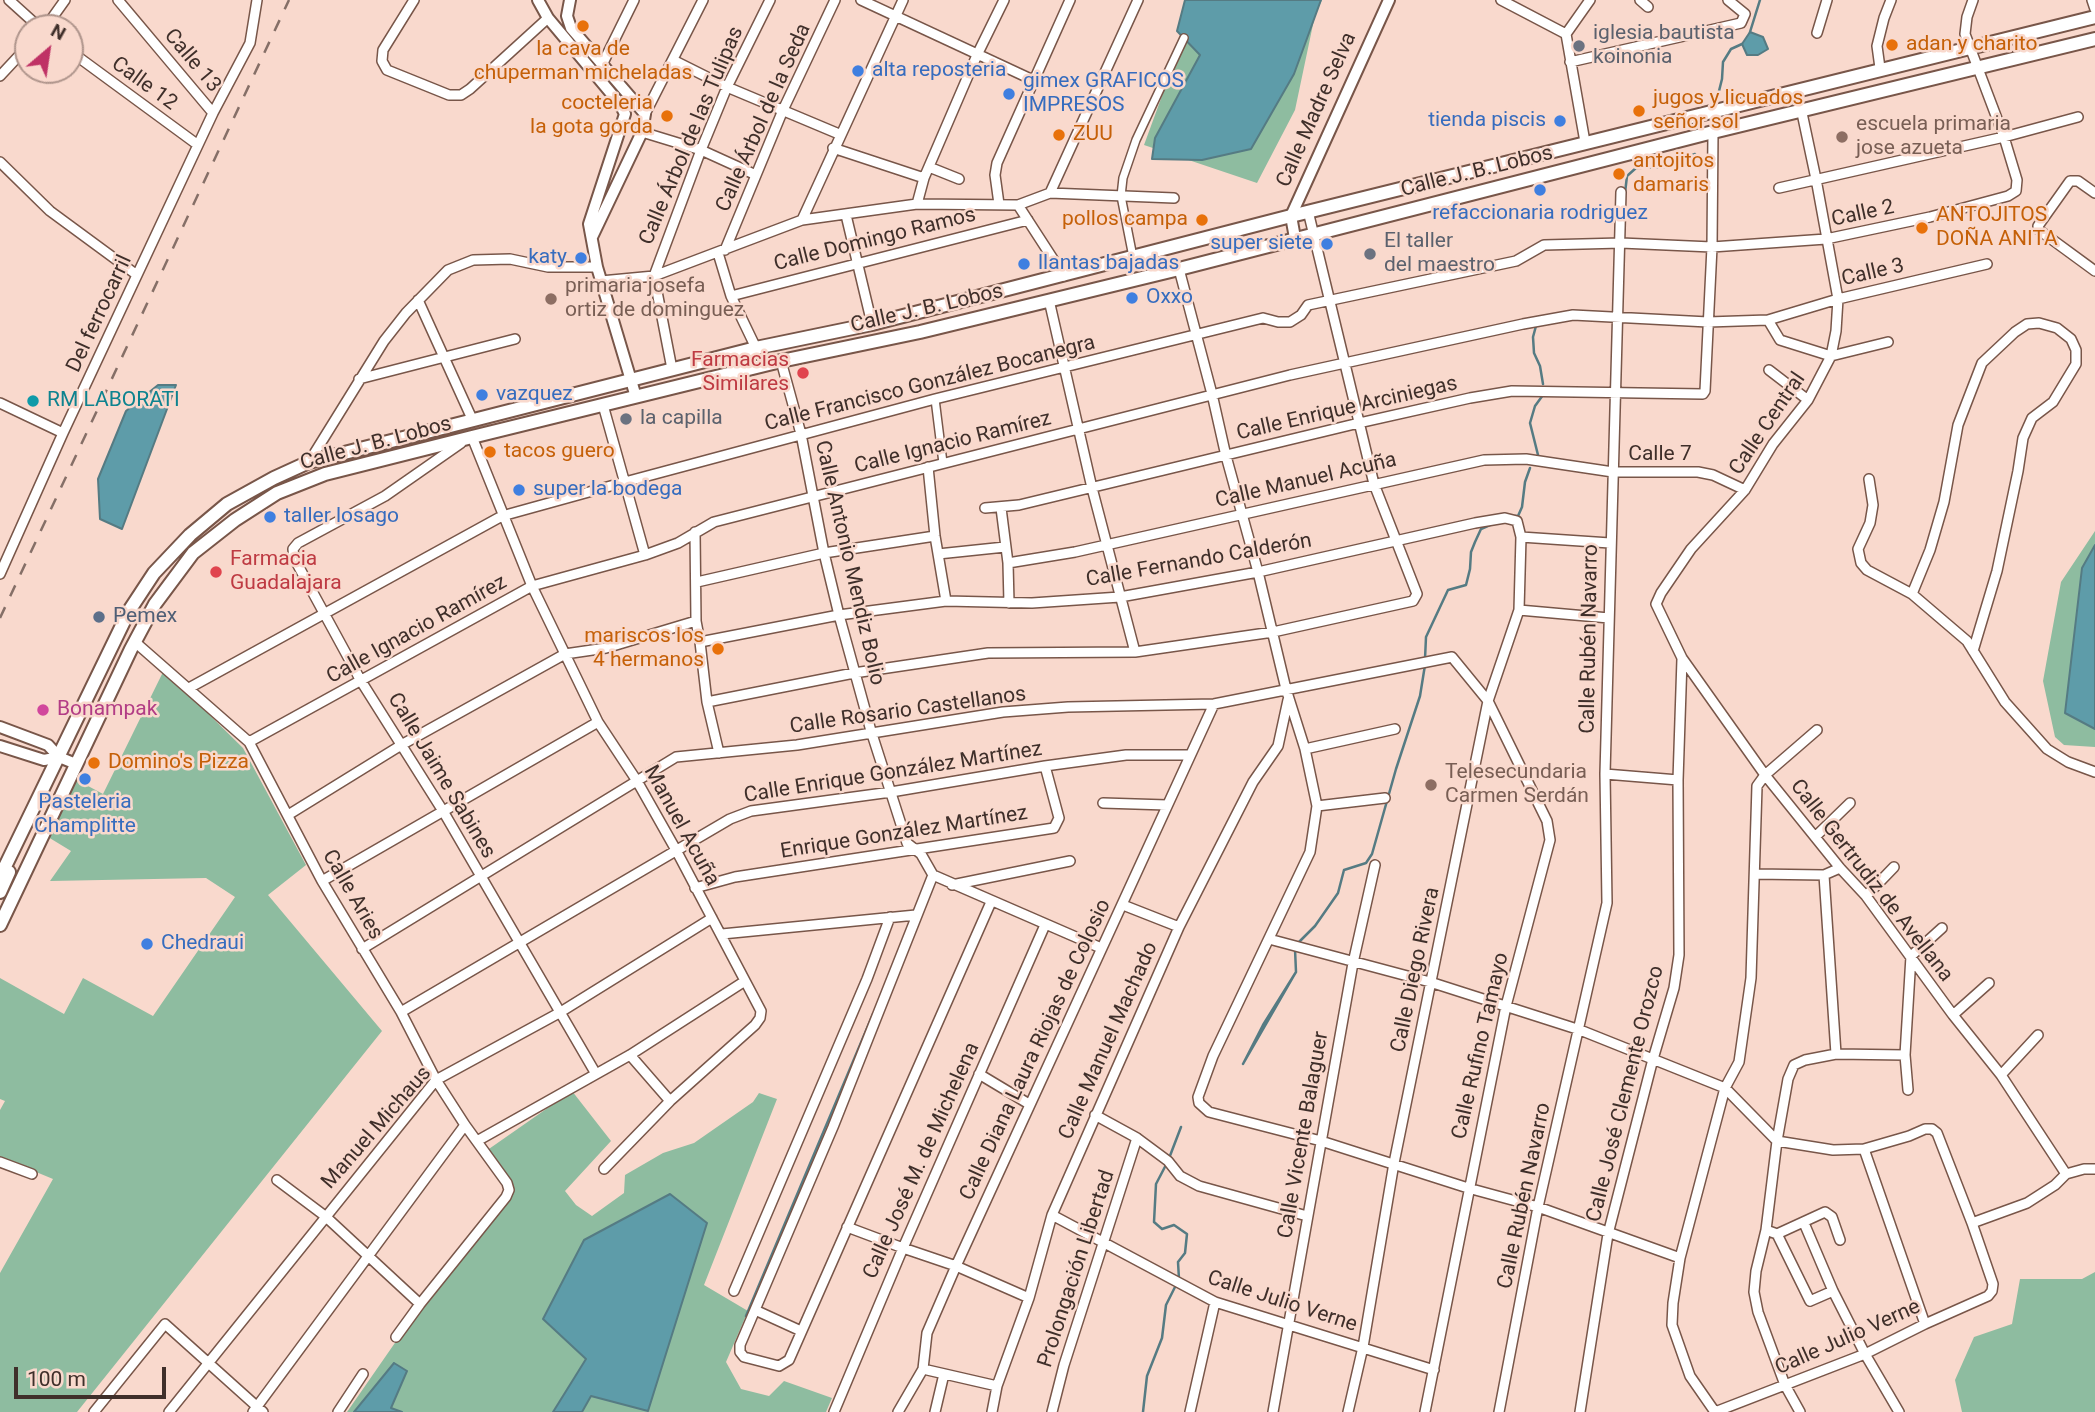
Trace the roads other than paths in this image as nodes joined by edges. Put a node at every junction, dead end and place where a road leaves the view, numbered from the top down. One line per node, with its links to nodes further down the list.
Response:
1 (9, 0): 28 (street)
2 (65, 0): 29 (street)
3 (118, 0): 50 (street, Calle 13)
4 (257, 0): 50 (street, Del ferrocarril)
5 (414, 0): 32 (street)
6 (538, 0): 32 (street)
7 (570, 0): 43 (street)
8 (634, 0): 43 (street)
9 (703, 0): 39 (street)
10 (770, 0): 48 (street, Calle Árbol de las Tulipas)
11 (835, 0): 49 (street, Calle Árbol de la Seda)
12 (861, 0): 30 (street)
13 (903, 0): 30 (street)
14 (1004, 0): 38 (street)
15 (1070, 0): 47 (street)
16 (1138, 0): 70 (street)
17 (1389, 0): 79 (street, Calle Madre Selva)
18 (1502, 0): 34 (street)
19 (1590, 0): 34 (street)
20 (1640, 0): 26 (street)
21 (1728, 0): 42 (street)
22 (1828, 0): 33 (street)
23 (1891, 0): 44 (street)
24 (1973, 0): 37 (street)
25 (2092, 0): 27 (street)
26 (1648, 7)
27 (2095, 9)
28 (26, 14)
29 (54, 14)
30 (895, 16): 38 (street); 56 (street)
31 (2095, 17): 37 (main road, Calle J. B. Lobos)
32 (548, 18): 83 (street)
33 (1817, 33)
34 (1566, 34): 42 (street)
35 (1184, 38): 72 (street)
36 (2095, 39): 45 (main road, Calle J. B. Lobos)
37 (1970, 49): 44 (main road, Calle J. B. Lobos); 45 (street)
38 (977, 55): 47 (street); 63 (street)
39 (673, 60): 48 (street); 52 (street)
40 (14, 61): 46 (street)
41 (84, 61): 59 (street, Calle 12)
42 (1570, 62): 58 (street)
43 (602, 65): 52 (street)
44 (1880, 68): 58 (main road, Calle J. B. Lobos)
45 (1979, 68): 51 (main road, Calle J. B. Lobos); 57 (street)
46 (0, 76)
47 (1033, 80): 75 (street)
48 (727, 87): 49 (street); 61 (street, Calle Árbol de las Tulipas)
49 (783, 110): 56 (street); 64 (street, Calle Árbol de la Seda)
50 (213, 113): 59 (street, Del ferrocarril)
51 (1801, 113): 55 (main road, Calle J. B. Lobos); 67 (street, Calle Central)
52 (645, 114): 54 (street)
53 (2078, 117): 57 (street)
54 (642, 132): 61 (street); 83 (street)
55 (1713, 132): 82 (main road, Calle J. B. Lobos); 87 (street)
56 (839, 134): 60 (street)
57 (2004, 137): 67 (street); 85 (street, Calle 2)
58 (1585, 142): 77 (main road, Calle J. B. Lobos)
59 (198, 145): 95 (street, Del ferrocarril)
60 (833, 148): 65 (street); 80 (street)
61 (701, 150): 64 (street); 96 (street, Calle Árbol de las Tulipas)
62 (0, 162): 95 (street)
63 (929, 167): 65 (street); 66 (street)
64 (756, 175): 88 (street, Calle Árbol de la Seda)
65 (924, 178): 74 (street)
66 (960, 179)
67 (1816, 179): 68 (street); 85 (street, Calle Central)
68 (1779, 188)
69 (1621, 192): 86 (street, Calle Rubén Navarro)
70 (1049, 193): 72 (street); 76 (street)
71 (2095, 193): 94 (street)
72 (1121, 196): 73 (street); 89 (street)
73 (1174, 198)
74 (917, 204): 75 (street); 78 (street)
75 (999, 204): 76 (street)
76 (1018, 205): 81 (street)
77 (1308, 211): 79 (main road, Calle J. B. Lobos); 82 (street)
78 (846, 215): 80 (street); 90 (street)
79 (1291, 216): 84 (street, Calle Madre Selva); 89 (main road, Calle J. B. Lobos)
80 (802, 220): 88 (street)
81 (1028, 220): 90 (street, Calle Domingo Ramos); 97 (street)
82 (1313, 233): 84 (main road, Calle J. B. Lobos); 103 (street)
83 (593, 237): 92 (street)
84 (1295, 238): 93 (main road, Calle J. B. Lobos)
85 (1826, 239): 87 (street, Calle 2); 100 (street, Calle Central)
86 (1621, 243): 87 (street, Calle Francisco González Bocanegra); 103 (street, Calle Francisco González Bocanegra); 104 (street, Calle Rubén Navarro)
87 (1712, 247): 106 (street)
88 (721, 251): 96 (street); 99 (street)
89 (1133, 258): 97 (main road, Calle J. B. Lobos)
90 (858, 262): 99 (street, Calle Domingo Ramos); 107 (street)
91 (1987, 264): 100 (street, Calle 3)
92 (597, 267): 98 (street); 101 (street)
93 (1179, 269): 102 (main road, Calle J. B. Lobos); 108 (street, Calle Manuel Machado)
94 (2095, 271)
95 (137, 275): 131 (street, Del ferrocarril)
96 (654, 276): 98 (street); 117 (street, Calle Árbol de las Tulipas)
97 (1064, 276): 107 (main road, Calle J. B. Lobos)
98 (601, 281): 120 (street)
99 (731, 296): 111 (street)
100 (1838, 299): 105 (street, Calle 3); 112 (street, Calle Central)
101 (418, 300): 113 (street); 119 (street)
102 (1049, 300): 114 (main road, Calle J. B. Lobos); 116 (street)
103 (1330, 300): 108 (street, Calle Francisco González Bocanegra); 115 (street)
104 (1618, 317): 106 (street, Calle Ignacio Ramírez); 115 (street, Calle Ignacio Ramírez); 122 (street, Calle Rubén Navarro)
105 (1768, 320): 106 (street, Calle 3); 112 (street)
106 (1708, 322): 122 (street, Calle Enrique Arciniegas)
107 (872, 324): 111 (main road, Calle J. B. Lobos)
108 (1196, 335): 116 (street, Calle Francisco González Bocanegra); 121 (street, Calle Manuel Machado)
109 (515, 339): 113 (street)
110 (1888, 342): 112 (street)
111 (756, 348): 117 (main road, Calle J. B. Lobos)
112 (1831, 356): 125 (street, Calle Central)
113 (444, 359): 119 (street); 128 (street)
114 (781, 361): 123 (main road, Calle J. B. Lobos); 132 (street, Calle Antonio Mendiz Bolio)
115 (1345, 363): 121 (street, Calle Ignacio Ramírez); 129 (street)
116 (1064, 368): 124 (street, Calle Francisco González Bocanegra); 130 (street)
117 (672, 369): 120 (main road, Calle J. B. Lobos)
118 (1769, 370): 125 (street)
119 (359, 379): 135 (street)
120 (631, 380): 123 (street); 128 (main road, Calle J. B. Lobos)
121 (1212, 394): 130 (street, Calle Ignacio Ramírez); 134 (street, Calle Manuel Machado)
122 (1616, 394): 129 (street, Calle Enrique Arciniegas); 138 (street, Calle Rubén Navarro)
123 (636, 397): 127 (main road, Calle J. B. Lobos)
124 (935, 399): 132 (street, Calle Francisco González Bocanegra); 136 (street)
125 (1808, 400): 143 (street, Calle Central)
126 (0, 403): 131 (street)
127 (603, 405): 133 (main road, Calle J. B. Lobos); 140 (street)
128 (473, 421): 135 (main road, Calle J. B. Lobos)
129 (1359, 423): 134 (street, Calle Enrique Arciniegas); 141 (street)
130 (1079, 430): 136 (street, Calle Ignacio Ramírez); 142 (street)
131 (62, 433): 161 (street, Del ferrocarril)
132 (801, 434): 140 (street, Calle Francisco González Bocanegra); 144 (street, Calle Antonio Mendiz Bolio)
133 (469, 438): 148 (street, Manuel Acuña); 170 (street, Calle Jaime Sabines); 175 (main road, Calle J. B. Lobos)
134 (1226, 456): 142 (street, Calle Enrique Arciniegas); 147 (street, Calle Manuel Machado)
135 (309, 462): 199 (main road, Calle J. B. Lobos)
136 (943, 463): 137 (street, Calle Ignacio Ramírez)
137 (928, 467): 144 (street, Calle Ignacio Ramírez); 150 (street)
138 (1613, 472): 141 (street, Calle Manuel Acuña); 143 (street, Calle 7); 154 (street, Calle Rubén Navarro)
139 (1869, 479): 164 (street)
140 (625, 482): 148 (street, Calle Francisco González Bocanegra); 158 (street)
141 (1374, 484): 147 (street, Calle Manuel Acuña); 152 (street)
142 (1092, 488): 146 (street, Calle Enrique Arciniegas); 153 (street)
143 (1745, 490): 168 (street, Calle Central)
144 (815, 495): 149 (street, Calle Ignacio Ramírez); 156 (street, Calle Antonio Mendiz Bolio)
145 (985, 508): 146 (street, Calle Enrique Arciniegas)
146 (1001, 508): 155 (street)
147 (1242, 513): 153 (street, Calle Manuel Acuña); 160 (street, Calle Manuel Machado)
148 (502, 516): 163 (street, Manuel Acuña); 170 (street, Calle Francisco González Bocanegra)
149 (695, 532): 158 (street, Calle Ignacio Ramírez); 162 (street)
150 (935, 536): 156 (street); 157 (street)
151 (1521, 537): 152 (street, Calle Fernando Calderón); 154 (street); 169 (street, Calle Diego Rivera)
152 (1395, 541): 160 (street, Calle Fernando Calderón); 174 (street)
153 (1107, 544): 159 (street, Calle Manuel Acuña); 165 (street)
154 (1610, 544): 172 (street, Calle Rubén Navarro)
155 (1005, 547): 157 (street); 159 (street)
156 (824, 553): 162 (street); 171 (street, Calle Antonio Mendiz Bolio)
157 (938, 554): 166 (street)
158 (645, 555): 163 (street, Calle Ignacio Ramírez)
159 (1008, 563): 167 (street)
160 (1258, 572): 165 (street, Calle Fernando Calderón); 174 (street, Calle Manuel Machado)
161 (0, 574)
162 (697, 582): 173 (street)
163 (532, 586): 179 (street, Manuel Acuña); 182 (street, Calle Ignacio Ramírez)
164 (1912, 594): 177 (street); 177 (street)
165 (1120, 597): 167 (street, Calle Fernando Calderón); 178 (street)
166 (946, 601): 167 (street, Calle Fernando Calderón); 171 (street, Calle Fernando Calderón)
167 (1009, 603)
168 (1656, 604): 180 (street, Calle Gertrudiz de Avellana)
169 (1520, 610): 172 (street); 185 (street, Calle Diego Rivera)
170 (324, 613): 182 (street, Calle Jaime Sabines); 183 (street, Calle Francisco González Bocanegra)
171 (839, 615): 176 (street, Calle Fernando Calderón); 181 (street, Calle Antonio Mendiz Bolio)
172 (1609, 618): 203 (street, Calle Rubén Navarro)
173 (696, 621): 176 (street); 179 (street)
174 (1273, 632): 178 (street); 184 (street, Calle Manuel Machado)
175 (135, 642): 183 (street, Calle Aries); 200 (main road, Calle J. B. Lobos)
176 (701, 642): 186 (street)
177 (1973, 650): 202 (street)
178 (1135, 652): 181 (street)
179 (565, 654): 188 (street, Manuel Acuña); 194 (street)
180 (1682, 657): 204 (street, Calle Gertrudiz de Avellana); 205 (street, Calle José Clemente Orozco)
181 (855, 673): 186 (street); 192 (street, Calle Antonio Mendiz Bolio)
182 (361, 681): 193 (street, Calle Ignacio Ramírez); 194 (street, Calle Jaime Sabines)
183 (189, 688): 193 (street, Calle Aries)
184 (1287, 693): 185 (street, Calle Rosario Castellanos); 187 (street, Calle Rosario Castellanos); 196 (street, Calle Manuel Machado); 240 (street, Calle Manuel Machado)
185 (1488, 701): 250 (street, Calle Diego Rivera); 252 (street, Calle Rufino Tamayo)
186 (707, 702): 197 (street)
187 (1214, 704): 192 (street, Calle Rosario Castellanos); 198 (street, Calle Diana Laura Riojas de Colosio)
188 (598, 722): 206 (street, Manuel Acuña); 213 (street)
189 (0, 727): 199 (street)
190 (1395, 729): 196 (street)
191 (1817, 730): 204 (street)
192 (871, 732): 197 (street, Calle Rosario Castellanos); 207 (street, Calle Antonio Mendiz Bolio)
193 (249, 742): 214 (street, Calle Aries)
194 (403, 744): 213 (street, Calle Jaime Sabines); 214 (street)
195 (0, 746): 199 (street)
196 (1305, 749): 212 (street, Calle Manuel Machado)
197 (719, 753): 206 (street, Calle Rosario Castellanos)
198 (1190, 755): 201 (street, Calle Enrique González Martínez); 211 (street, Calle Diana Laura Riojas de Colosio)
199 (60, 757): 200 (street); 219 (main road, Calle J. B. Lobos)
200 (76, 764): 238 (main road, Calle J. B. Lobos)
201 (1045, 766): 207 (street, Calle Enrique González Martínez); 217 (street, Enrique González Martínez)
202 (2095, 772)
203 (1605, 774): 205 (street); 256 (street, Calle Rubén Navarro)
204 (1765, 775): 215 (street, Calle Gertrudiz de Avellana); 223 (street)
205 (1678, 780): 261 (street, Calle José Clemente Orozco)
206 (637, 781): 216 (street, Manuel Acuña); 227 (street, Calle Rosario Castellanos)
207 (891, 792): 216 (street, Calle Enrique González Martínez); 217 (street, Calle Antonio Mendiz Bolio)
208 (1385, 798): 212 (street)
209 (1103, 803): 211 (street)
210 (1850, 803): 215 (street)
211 (1167, 805): 234 (street, Calle Diana Laura Riojas de Colosio)
212 (1317, 806): 243 (street, Calle Manuel Machado)
213 (443, 811): 227 (street, Calle Jaime Sabines); 228 (street)
214 (288, 815): 228 (street, Calle Aries)
215 (1815, 837): 222 (street, Calle Gertrudiz de Avellana)
216 (676, 850): 230 (street, Manuel Acuña); 244 (street, Calle Enrique González Martínez)
217 (914, 850): 224 (street, Calle Antonio Mendiz Bolio); 230 (street, Enrique González Martínez)
218 (1070, 861): 229 (street)
219 (9, 862): 226 (main road, Calle J. B. Lobos); 231 (main road)
220 (1375, 865): 248 (street, Calle Vicente Balaguer)
221 (1894, 867): 232 (street)
222 (1840, 868): 225 (street); 232 (street, Calle Gertrudiz de Avellana)
223 (1755, 874): 225 (street); 266 (street)
224 (933, 875): 229 (street); 235 (street)
225 (1824, 875): 258 (street)
226 (0, 877)
227 (481, 877): 244 (street, Calle Jaime Sabines); 246 (street, Calle Rosario Castellanos)
228 (322, 881): 246 (street, Calle Aries)
229 (952, 885): 233 (street)
230 (695, 888): 237 (street, Manuel Acuña)
231 (0, 892)
232 (1866, 896): 247 (street, Calle Gertrudiz de Avellana)
233 (991, 902): 239 (street); 291 (street)
234 (1123, 905): 240 (street); 245 (street, Calle Diana Laura Riojas de Colosio)
235 (916, 915): 236 (street); 306 (street)
236 (890, 917): 242 (street); 301 (street)
237 (712, 918): 242 (street, Manuel Acuña); 254 (street, Manuel Michaus)
238 (0, 925)
239 (1045, 925): 245 (street); 263 (street, Calle José M. de Michelena)
240 (1179, 927): 270 (street, Calle Manuel Machado)
241 (1942, 928): 247 (street)
242 (722, 934): 249 (street, Manuel Acuña)
243 (1269, 939): 248 (street); 275 (street, Calle Manuel Machado)
244 (521, 943): 253 (street, Calle Enrique González Martínez); 254 (street, Calle Jaime Sabines)
245 (1101, 948): 269 (street, Calle Diana Laura Riojas de Colosio)
246 (362, 949): 253 (street, Calle Aries)
247 (1911, 956): 255 (street, Calle Gertrudiz de Avellana); 260 (street)
248 (1353, 963): 250 (street); 275 (street, Calle Vicente Balaguer)
249 (745, 981): 259 (street); 268 (street, Manuel Acuña)
250 (1430, 982): 252 (street); 278 (street, Calle Diego Rivera)
251 (1989, 983): 255 (street)
252 (1506, 1006): 256 (street); 284 (street, Calle Rufino Tamayo)
253 (401, 1012): 265 (street, Calle Aries)
254 (559, 1013): 262 (street, Calle Jaime Sabines); 265 (street, Manuel Michaus)
255 (1953, 1015): 264 (street, Calle Gertrudiz de Avellana)
256 (1580, 1030): 261 (street); 285 (street, Calle Rubén Navarro)
257 (2038, 1035): 264 (street)
258 (1836, 1054): 260 (street); 273 (street)
259 (629, 1055): 262 (street); 268 (street)
260 (1905, 1055): 267 (street)
261 (1653, 1059): 266 (street); 293 (street, Calle José Clemente Orozco)
262 (596, 1074): 274 (street)
263 (979, 1074): 269 (street); 297 (street, Calle José M. de Michelena)
264 (2001, 1075): 282 (street, Calle Gertrudiz de Avellana)
265 (436, 1080): 271 (street, Calle Aries); 287 (street, Manuel Michaus)
266 (1726, 1088): 273 (street); 299 (street)
267 (1908, 1090)
268 (670, 1101): 279 (street)
269 (1029, 1104): 300 (street, Calle Diana Laura Riojas de Colosio)
270 (1095, 1115): 272 (street); 286 (street, Calle Manuel Machado)
271 (465, 1125): 274 (street, Calle Aries); 298 (street)
272 (1137, 1138): 288 (street); 296 (street, Prolongación Libertad)
273 (1777, 1140): 276 (street); 292 (street)
274 (477, 1141): 305 (street, Calle Aries)
275 (1321, 1141): 278 (street); 288 (street, Calle Vicente Balaguer)
276 (1864, 1149): 290 (street); 307 (street)
277 (0, 1162): 281 (street)
278 (1394, 1163): 284 (street); 311 (street, Calle Diego Rivera)
279 (604, 1169)
280 (2095, 1169): 282 (street)
281 (32, 1174)
282 (2066, 1174): 290 (street)
283 (277, 1180): 287 (street)
284 (1468, 1188): 285 (street); 315 (street, Calle Rufino Tamayo)
285 (1538, 1207): 293 (street); 333 (street, Calle Rubén Navarro)
286 (1052, 1215): 296 (street, Calle Julio Verne); 303 (street, Calle Manuel Machado)
287 (325, 1216): 298 (street); 313 (street, Manuel Michaus)
288 (1307, 1216): 308 (street, Calle Vicente Balaguer)
289 (1804, 1223): 294 (street); 295 (street); 302 (street)
290 (1972, 1223): 307 (street, Calle Julio Verne)
291 (848, 1227): 297 (street); 309 (street)
292 (1766, 1230): 294 (street); 318 (street)
293 (1608, 1234): 299 (street); 334 (street, Calle José Clemente Orozco)
294 (1777, 1234): 302 (street)
295 (1840, 1240)
296 (1104, 1241): 304 (street, Calle Julio Verne); 328 (street, Prolongación Libertad)
297 (903, 1248): 300 (street); 324 (street, Calle José M. de Michelena)
298 (367, 1255): 305 (street); 320 (street)
299 (1680, 1258): 335 (street)
300 (956, 1266): 303 (street); 314 (street, Calle Diana Laura Riojas de Colosio)
301 (734, 1291)
302 (1833, 1291): 312 (street)
303 (1029, 1298): 319 (street, Calle Manuel Machado)
304 (1216, 1303): 308 (street, Calle Julio Verne); 329 (street)
305 (420, 1304): 310 (street)
306 (755, 1310): 309 (street); 309 (street)
307 (1925, 1324): 312 (street, Calle Julio Verne)
308 (1287, 1325): 311 (street, Calle Julio Verne); 330 (street, Calle Vicente Balaguer)
309 (801, 1331)
310 (396, 1337)
311 (1363, 1347): 315 (street, Calle Julio Verne); 331 (street, Calle Diego Rivera)
312 (1865, 1354): 318 (street, Calle Julio Verne); 337 (street)
313 (207, 1363): 320 (street); 321 (street); 322 (street, Manuel Michaus)
314 (922, 1369): 317 (street); 325 (street, Calle Diana Laura Riojas de Colosio)
315 (1434, 1370): 332 (street, Calle Rufino Tamayo)
316 (363, 1374): 323 (street)
317 (944, 1374): 319 (street); 326 (street)
318 (1785, 1385): 335 (street, Calle Julio Verne); 336 (street)
319 (997, 1386): 327 (street, Calle Manuel Machado)
320 (258, 1410)
321 (94, 1412)
322 (169, 1412)
323 (338, 1412)
324 (834, 1412)
325 (898, 1412)
326 (935, 1412)
327 (992, 1412)
328 (1052, 1412)
329 (1190, 1412)
330 (1273, 1412)
331 (1348, 1412)
332 (1425, 1412)
333 (1499, 1412)
334 (1580, 1412)
335 (1715, 1412)
336 (1800, 1412)
337 (1899, 1412)

